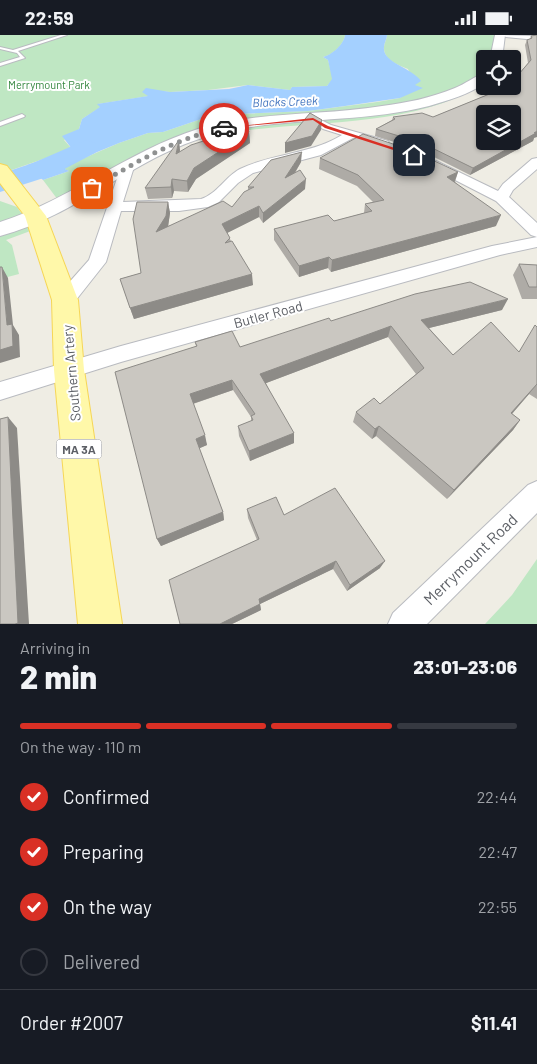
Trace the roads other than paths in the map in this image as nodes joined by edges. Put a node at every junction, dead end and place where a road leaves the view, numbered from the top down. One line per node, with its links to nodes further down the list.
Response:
1 (65, 35): 7 (lane)
2 (500, 35): 6 (main road)
3 (506, 35): 4 (street)
4 (537, 38)
5 (0, 47): 7 (lane)
6 (498, 50)
7 (13, 51): 8 (lane)
8 (0, 65)
9 (476, 82): 11 (main road)
10 (22, 116): 12 (lane)
11 (313, 119): 13 (street); 17 (main road)
12 (0, 124)
13 (350, 135): 14 (street); 20 (street)
14 (395, 147)
15 (422, 159): 19 (street)
16 (537, 162): 19 (street)
17 (127, 167): 20 (street); 21 (main road)
18 (1, 170): 21 (main road, MA 3A)
19 (501, 198): 23 (street)
20 (115, 207): 25 (street)
21 (31, 209): 22 (main road); 25 (main road, Southern Artery / MA 3A)
22 (0, 229)
23 (537, 233)
24 (537, 242): 26 (street, Butler Road)
25 (65, 300): 26 (main road, Southern Artery / MA 3A)
26 (69, 370): 27 (street, Butler Road); 29 (main road, Southern Artery / MA 3A)
27 (0, 391)
28 (537, 494): 30 (street, Merrymount Road)
29 (100, 624)
30 (404, 624)

